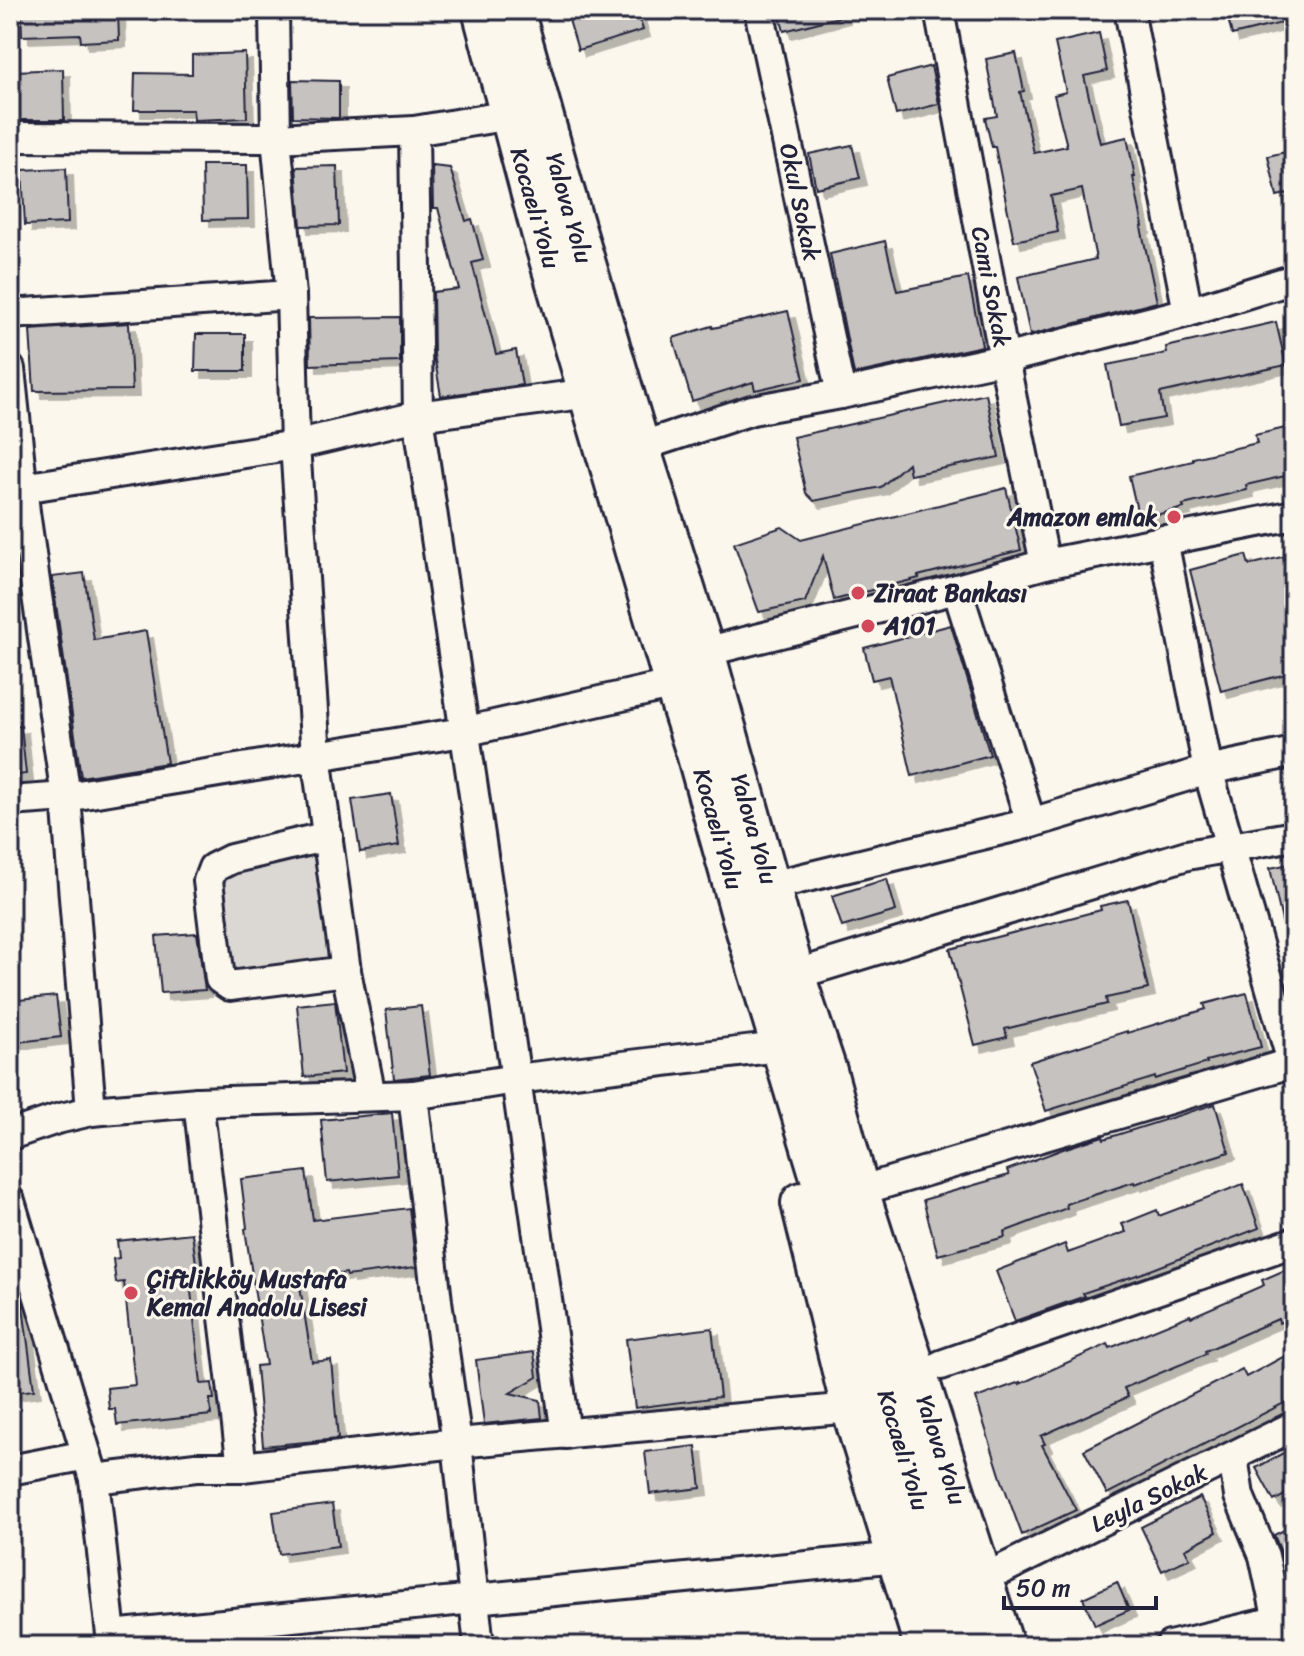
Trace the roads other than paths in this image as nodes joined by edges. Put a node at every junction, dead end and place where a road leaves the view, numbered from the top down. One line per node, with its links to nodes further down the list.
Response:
1 (274, 10): 10 (street)
2 (483, 10): 7 (highway, Kocaeli̇ Yolu)
3 (513, 10): 21 (highway, Yalova Yolu)
4 (759, 10): 18 (street, Okul Sokak)
5 (939, 10): 15 (street, Cami Sokak)
6 (1129, 10): 13 (street)
7 (510, 115): 8 (street); 17 (highway, Kocaeli̇ Yolu)
8 (414, 131): 10 (street); 19 (street)
9 (10, 137): 10 (street)
10 (276, 138): 12 (street)
11 (1294, 279): 13 (street)
12 (291, 295): 14 (street); 20 (street)
13 (1188, 312): 15 (street)
14 (10, 314)
15 (1004, 359): 18 (street); 25 (street, Cami Sokak)
16 (10, 369): 22 (street)
17 (590, 393): 19 (street); 28 (highway, Kocaeli̇ Yolu)
18 (841, 394): 21 (street)
19 (418, 416): 20 (street); 29 (street)
20 (295, 445): 22 (street); 31 (street)
21 (639, 447): 27 (highway, Yalova Yolu)
22 (16, 488): 33 (street)
23 (1294, 515): 24 (street)
24 (1163, 540): 25 (street); 32 (street)
25 (1045, 564): 26 (street)
26 (957, 589): 27 (street); 35 (street)
27 (704, 652): 40 (highway, Yalova Yolu)
28 (675, 684): 29 (street); 39 (highway, Kocaeli̇ Yolu)
29 (463, 732): 31 (street); 46 (street)
30 (1294, 752): 32 (street)
31 (316, 755): 33 (street); 36 (street)
32 (1208, 770): 35 (street); 38 (street)
33 (66, 797): 34 (street); 50 (street)
34 (10, 801)
35 (1031, 823): 40 (street)
36 (328, 836): 41 (street); 41 (street)
37 (1294, 836): 38 (street)
38 (1230, 846): 42 (street); 44 (street)
39 (726, 856): 43 (highway); 72 (highway, Kocaeli̇ Yolu)
40 (770, 886): 42 (highway, Yalova Yolu)
41 (346, 971): 48 (street)
42 (794, 975): 45 (highway, Yalova Yolu)
43 (762, 1049): 46 (street); 56 (highway)
44 (1293, 1062): 52 (street)
45 (826, 1071): 52 (highway); 69 (highway, Yalova Yolu)
46 (516, 1079): 47 (street); 58 (street)
47 (413, 1095): 48 (street); 59 (street)
48 (371, 1096): 49 (street)
49 (198, 1102): 50 (street); 62 (street)
50 (91, 1111): 51 (street)
51 (10, 1135)
52 (879, 1185): 55 (highway)
53 (11, 1207): 61 (street)
54 (1294, 1242): 55 (street)
55 (941, 1365): 65 (highway)
56 (852, 1408): 58 (street); 64 (highway)
57 (1294, 1426): 60 (street, Leyla Sokak)
58 (566, 1434): 59 (street)
59 (457, 1443): 62 (street); 66 (street)
60 (1233, 1457): 65 (street, Leyla Sokak); 67 (street)
61 (90, 1467): 62 (street); 63 (street); 68 (street)
62 (242, 1467)
63 (10, 1470)
64 (898, 1557): 66 (street); 71 (highway)
65 (1003, 1569): 69 (highway)
66 (475, 1598): 68 (street); 70 (street)
67 (1286, 1619): 73 (street)
68 (112, 1640)
69 (1011, 1645)
70 (479, 1646)
71 (925, 1646)
72 (962, 1646)
73 (1170, 1646)

